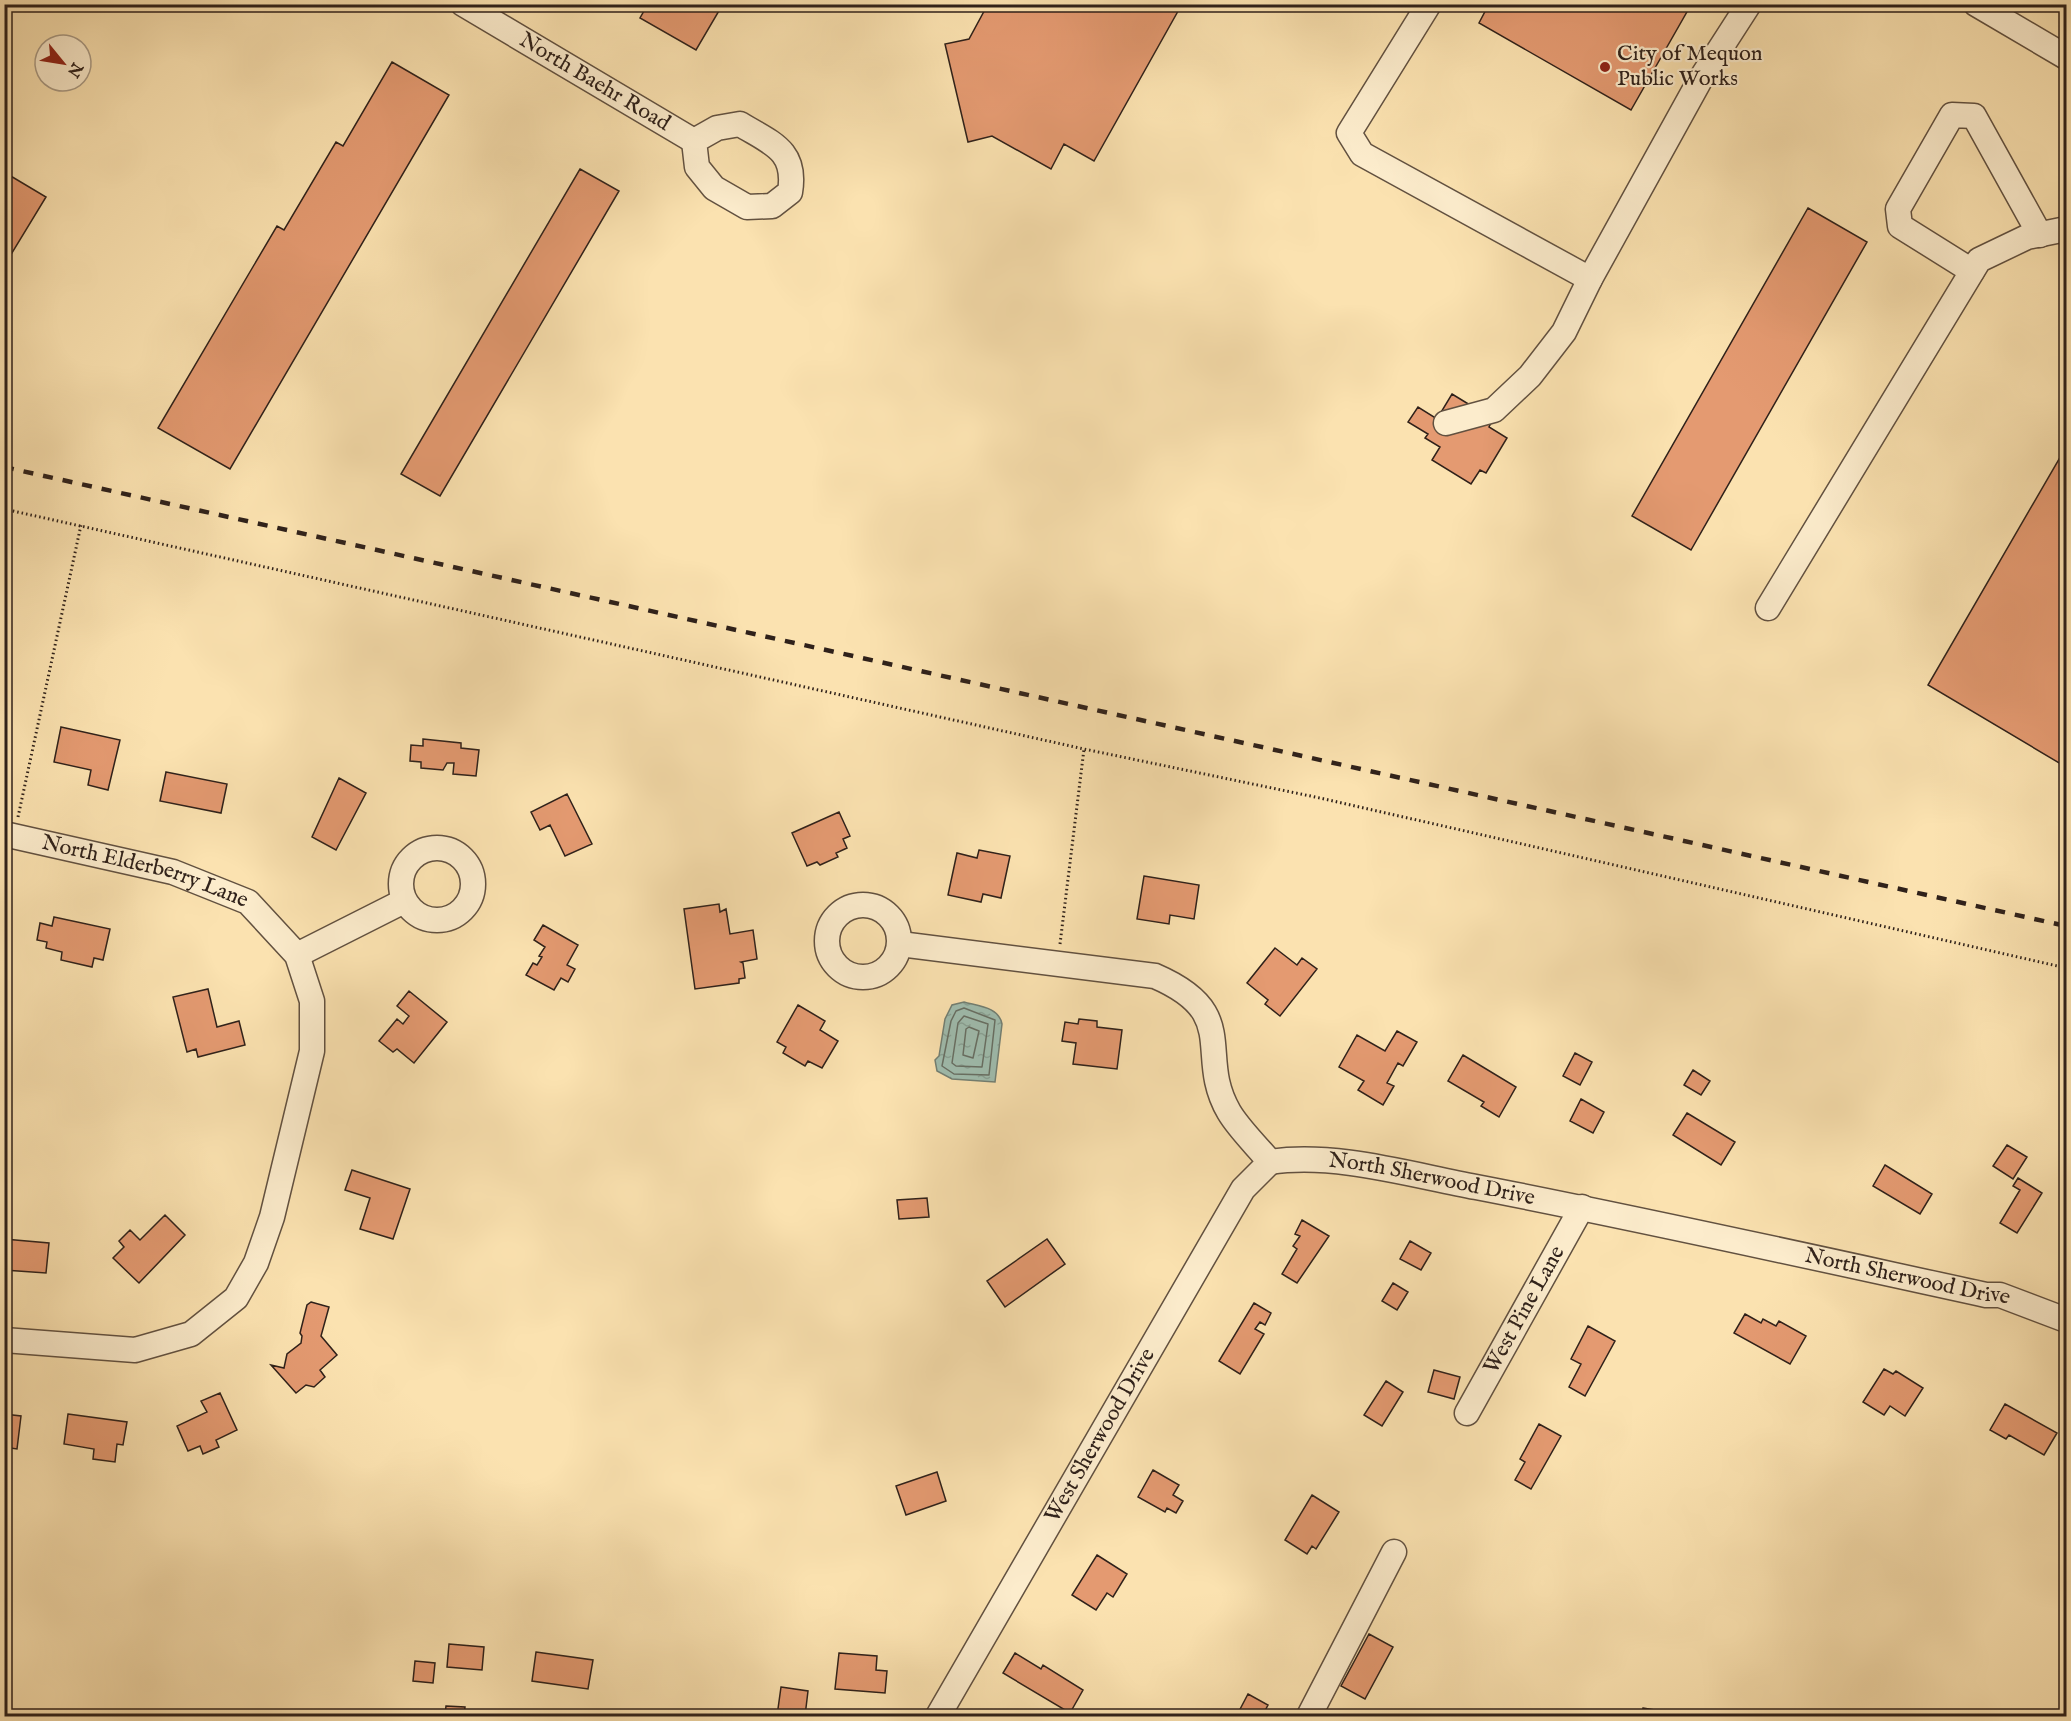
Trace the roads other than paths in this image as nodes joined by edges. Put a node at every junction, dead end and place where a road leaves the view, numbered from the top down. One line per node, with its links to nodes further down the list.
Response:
1 (463, 4): 6 (street, North Baehr Road)
2 (1429, 4): 10 (street)
3 (1749, 4): 10 (street)
4 (1976, 4): 5 (street)
5 (2067, 57)
6 (694, 141)
7 (2067, 229): 8 (street)
8 (2040, 236): 9 (street); 9 (street)
9 (1972, 271): 12 (street)
10 (1590, 279): 11 (street)
11 (1446, 423)
12 (1768, 608)
13 (9, 835): 16 (street, North Elderberry Lane)
14 (404, 901): 16 (street)
15 (900, 944): 17 (street)
16 (297, 955): 20 (street)
17 (1270, 1162): 18 (street, North Sherwood Drive); 23 (street, West Sherwood Drive)
18 (1582, 1208): 19 (street, North Sherwood Drive); 21 (street, West Pine Lane)
19 (2067, 1320)
20 (4, 1340)
21 (1467, 1413)
22 (1394, 1552): 24 (street)
23 (938, 1716)
24 (1309, 1716)

